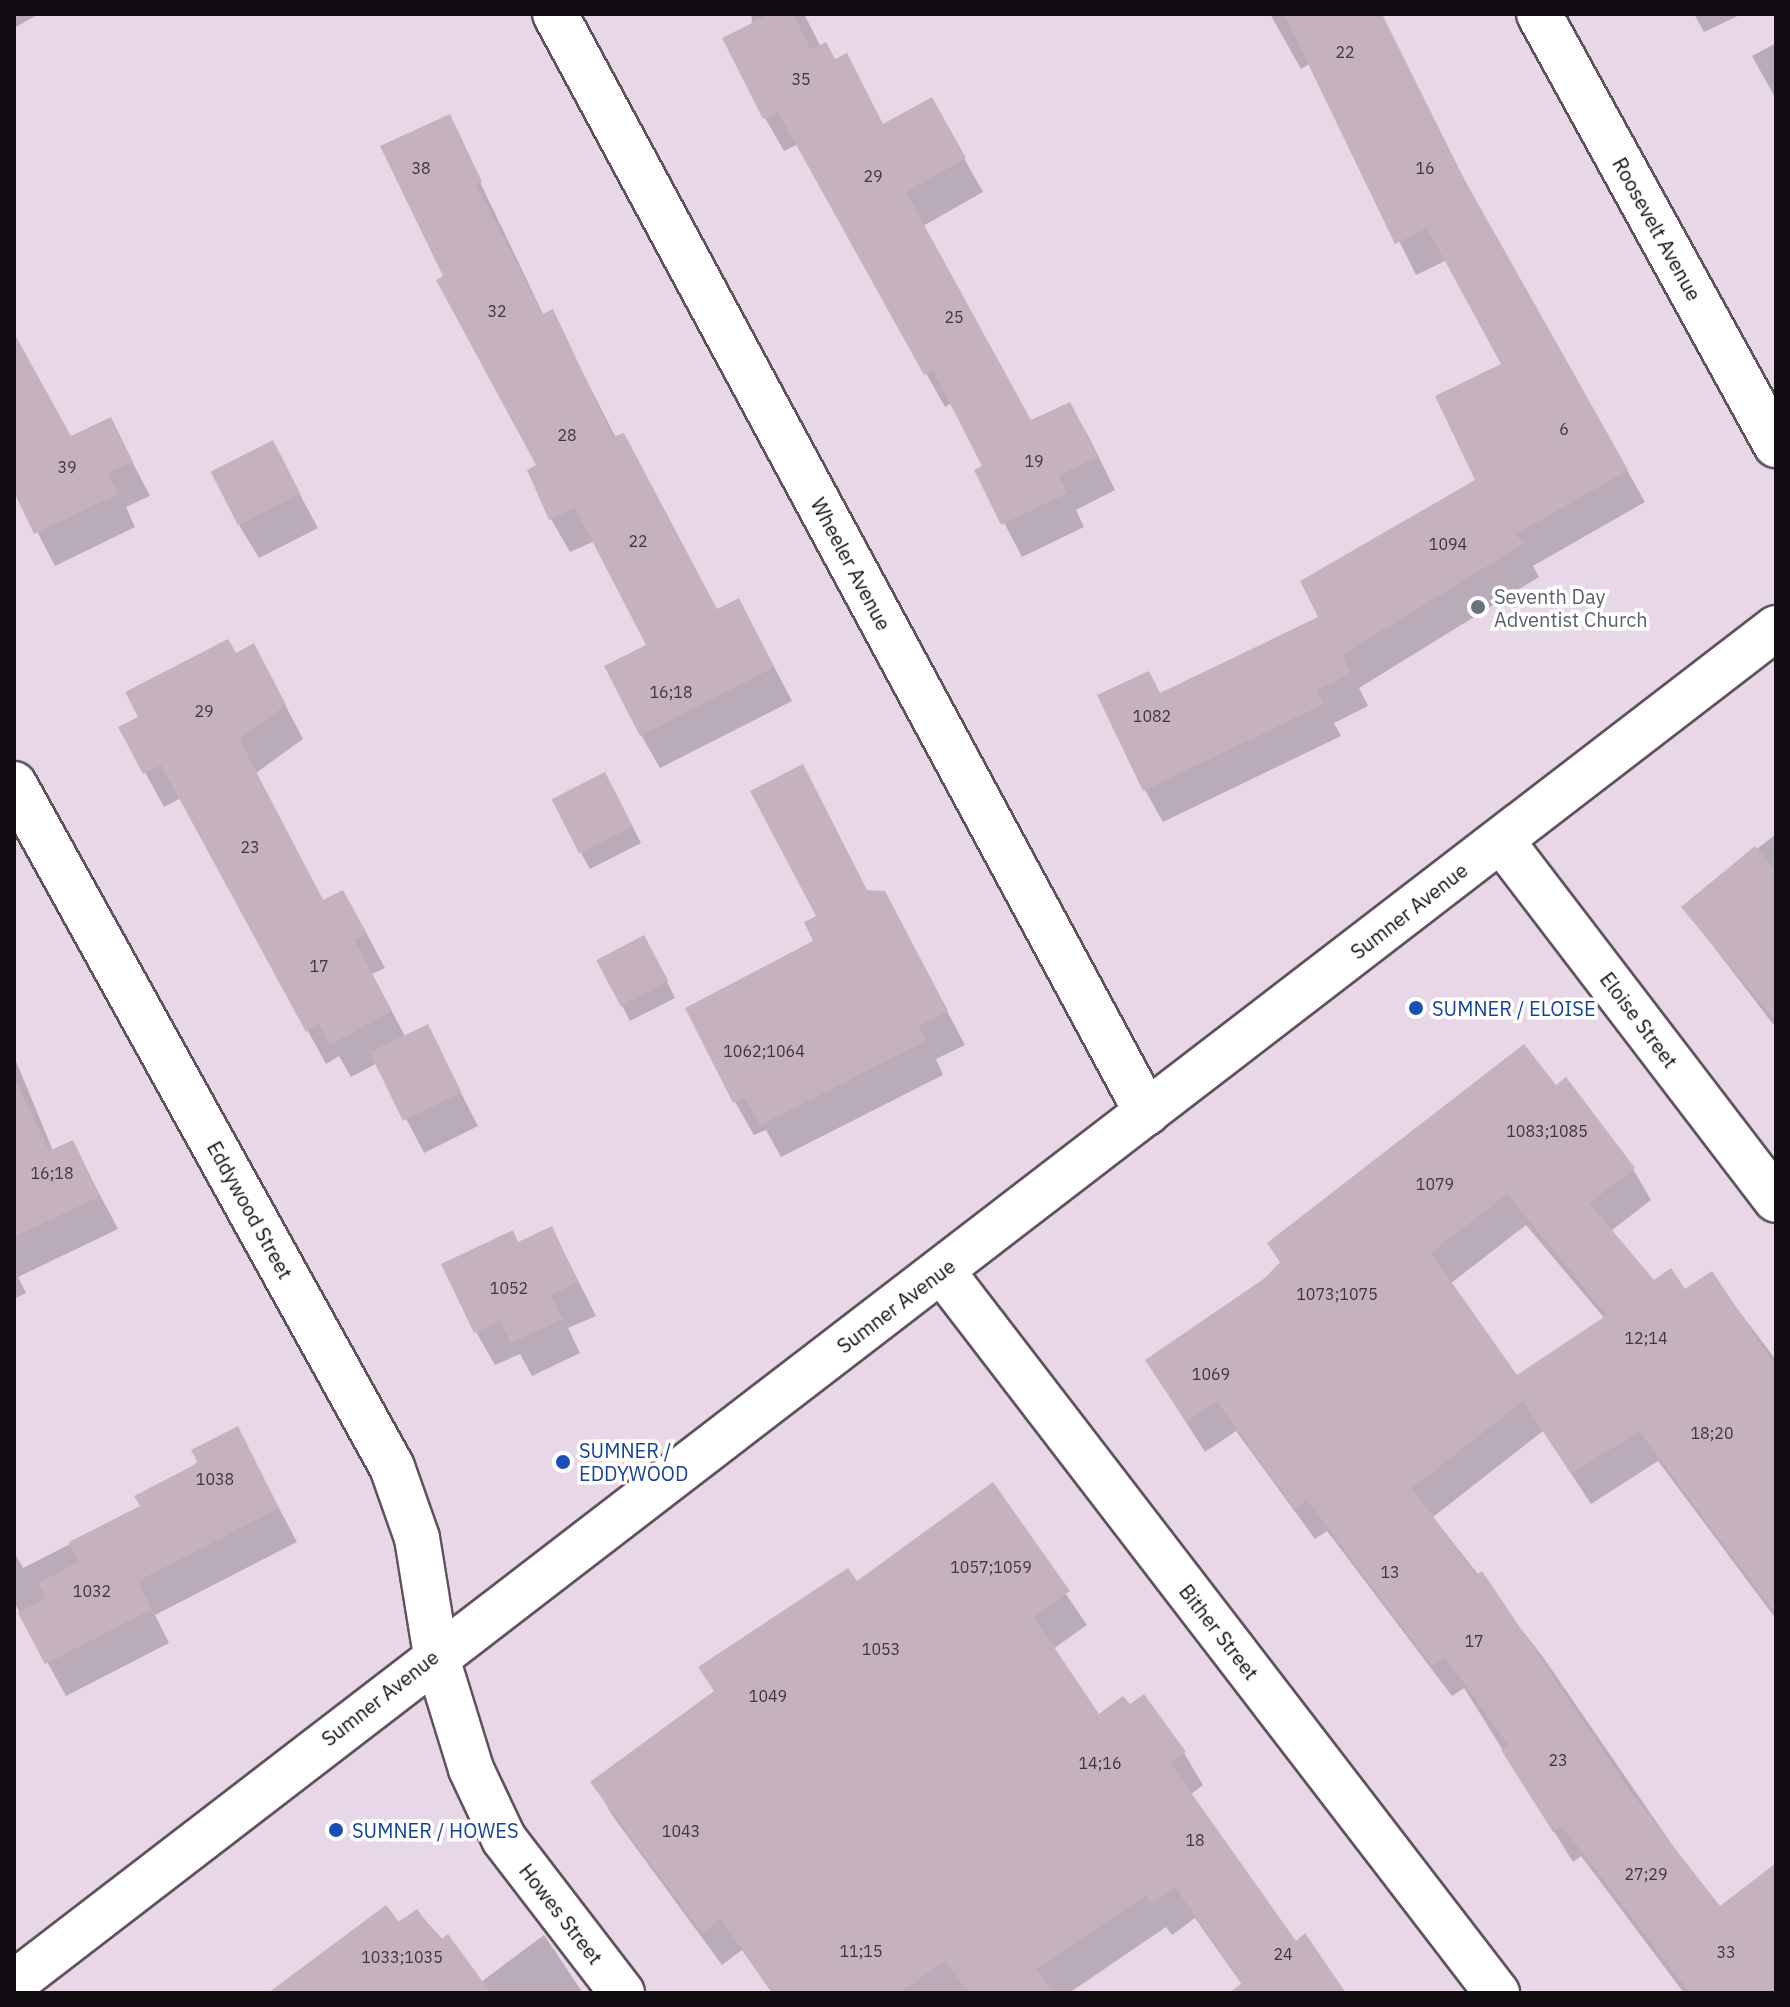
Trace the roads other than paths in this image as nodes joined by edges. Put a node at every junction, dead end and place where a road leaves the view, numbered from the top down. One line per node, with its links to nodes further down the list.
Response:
1 (555, 14): 7 (street, Wheeler Avenue)
2 (1539, 14): 3 (street, Roosevelt Avenue)
3 (1776, 445)
4 (1776, 628): 6 (street, Sumner Avenue)
5 (14, 784): 10 (street, Eddywood Street)
6 (1501, 840): 7 (street, Sumner Avenue); 8 (street, Eloise Street)
7 (1147, 1113): 9 (street, Sumner Avenue)
8 (1776, 1200)
9 (942, 1271): 10 (street, Sumner Avenue); 13 (street, Bither Street)
10 (436, 1655): 11 (street, Sumner Avenue); 12 (street, Howes Street)
11 (14, 1983)
12 (622, 1993)
13 (1497, 1993)

